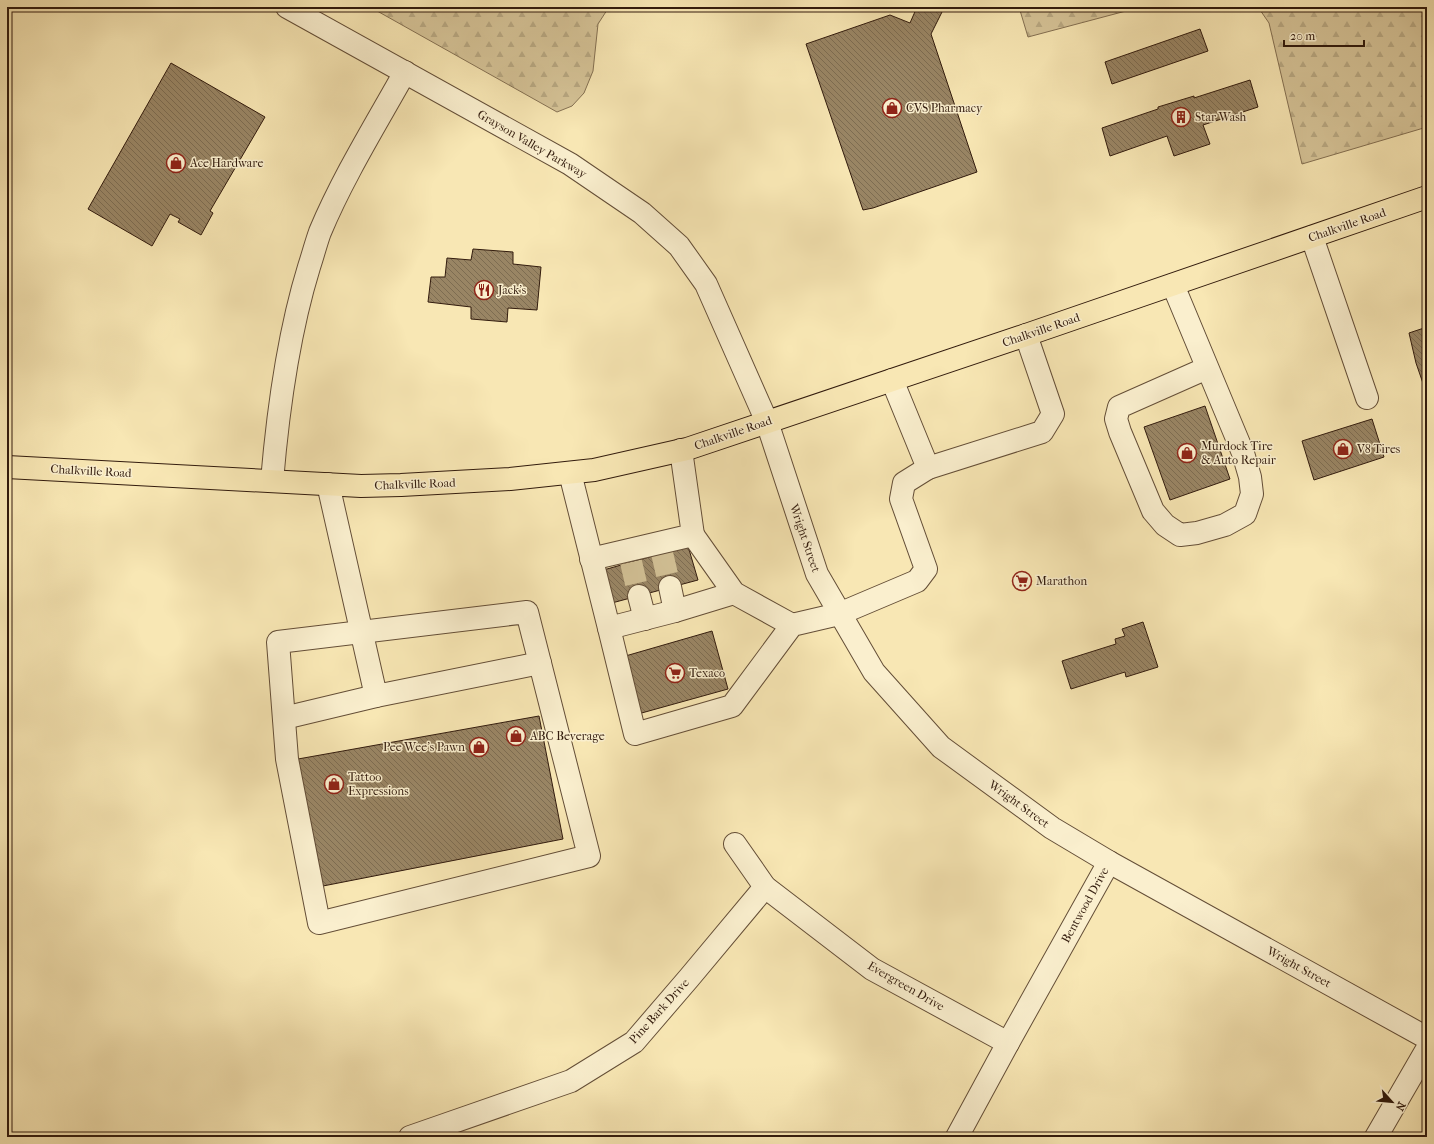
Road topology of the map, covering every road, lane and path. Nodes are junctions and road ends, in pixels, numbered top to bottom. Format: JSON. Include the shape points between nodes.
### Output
{"nodes":[{"id":1,"x":287,"y":7,"type":"edge"},
{"id":2,"x":405,"y":72,"type":"junction"},
{"id":3,"x":1427,"y":197,"type":"edge"},
{"id":4,"x":1312,"y":237,"type":"junction"},
{"id":5,"x":1173,"y":285,"type":"junction"},
{"id":6,"x":1026,"y":335,"type":"junction"},
{"id":7,"x":1207,"y":368,"type":"junction"},
{"id":8,"x":892,"y":380,"type":"junction"},
{"id":9,"x":1367,"y":398,"type":"dead end"},
{"id":10,"x":767,"y":422,"type":"junction"},
{"id":11,"x":681,"y":450,"type":"junction"},
{"id":12,"x":7,"y":467,"type":"edge"},
{"id":13,"x":928,"y":468,"type":"junction"},
{"id":14,"x":570,"y":473,"type":"junction"},
{"id":15,"x":272,"y":481,"type":"junction"},
{"id":16,"x":328,"y":484,"type":"junction"},
{"id":17,"x":693,"y":535,"type":"junction"},
{"id":18,"x":591,"y":559,"type":"junction"},
{"id":19,"x":670,"y":587,"type":"tunnel mouth"},
{"id":20,"x":734,"y":593,"type":"junction"},
{"id":21,"x":639,"y":596,"type":"tunnel mouth"},
{"id":22,"x":675,"y":611,"type":"junction"},
{"id":23,"x":840,"y":614,"type":"junction"},
{"id":24,"x":645,"y":619,"type":"junction"},
{"id":25,"x":792,"y":625,"type":"junction"},
{"id":26,"x":609,"y":628,"type":"junction"},
{"id":27,"x":361,"y":632,"type":"junction"},
{"id":28,"x":540,"y":662,"type":"junction"},
{"id":29,"x":376,"y":696,"type":"junction"},
{"id":30,"x":284,"y":718,"type":"junction"},
{"id":31,"x":735,"y":844,"type":"dead end"},
{"id":32,"x":1109,"y":862,"type":"junction"},
{"id":33,"x":765,"y":886,"type":"junction"},
{"id":34,"x":1427,"y":1038,"type":"edge"},
{"id":35,"x":1008,"y":1043,"type":"junction"},
{"id":36,"x":1427,"y":1050,"type":"edge"},
{"id":37,"x":410,"y":1137,"type":"edge"},
{"id":38,"x":957,"y":1137,"type":"edge"},
{"id":39,"x":1376,"y":1137,"type":"edge"}],
"edges":[{"from":1,"to":2,"type":"street","name":"Grayson Valley Parkway"},
{"from":2,"to":10,"type":"street","name":"Grayson Valley Parkway","via":[[570,164],[642,213],[679,246],[706,284]]},
{"from":2,"to":15,"type":"street","via":[[344,182],[320,233],[300,294],[281,404]]},
{"from":3,"to":4,"type":"main road","name":"Chalkville Road"},
{"from":4,"to":5,"type":"main road","name":"Chalkville Road"},
{"from":4,"to":9,"type":"street"},
{"from":5,"to":6,"type":"main road","name":"Chalkville Road"},
{"from":5,"to":7,"type":"street"},
{"from":6,"to":8,"type":"main road","name":"Chalkville Road"},
{"from":6,"to":13,"type":"street","via":[[1053,414],[1042,432]]},
{"from":7,"to":7,"type":"street","via":[[1243,453],[1252,494],[1245,514],[1225,525],[1197,534],[1180,534],[1165,525],[1153,511],[1116,419],[1119,407]]},
{"from":8,"to":10,"type":"main road","name":"Chalkville Road"},
{"from":8,"to":13,"type":"street"},
{"from":10,"to":11,"type":"main road","name":"Chalkville Road"},
{"from":10,"to":23,"type":"street","name":"Wright Street","via":[[816,574]]},
{"from":11,"to":14,"type":"main road","name":"Chalkville Road"},
{"from":11,"to":17,"type":"street"},
{"from":12,"to":15,"type":"main road","name":"Chalkville Road"},
{"from":13,"to":23,"type":"street","via":[[904,483],[900,499],[926,569],[917,581]]},
{"from":14,"to":16,"type":"main road","name":"Chalkville Road","via":[[401,486]]},
{"from":14,"to":18,"type":"street"},
{"from":15,"to":16,"type":"main road","name":"Chalkville Road"},
{"from":16,"to":27,"type":"street"},
{"from":17,"to":18,"type":"street","via":[[661,548],[629,556]]},
{"from":17,"to":20,"type":"street"},
{"from":18,"to":26,"type":"street"},
{"from":19,"to":22,"type":"street"},
{"from":20,"to":22,"type":"street"},
{"from":20,"to":25,"type":"street"},
{"from":21,"to":24,"type":"street"},
{"from":22,"to":24,"type":"street"},
{"from":23,"to":25,"type":"street"},
{"from":23,"to":32,"type":"street","name":"Wright Street","via":[[874,672],[941,747],[1052,828]]},
{"from":24,"to":26,"type":"street"},
{"from":25,"to":26,"type":"street","via":[[732,706],[634,734]]},
{"from":27,"to":28,"type":"street","via":[[527,612]]},
{"from":27,"to":29,"type":"street"},
{"from":27,"to":30,"type":"street","via":[[278,642]]},
{"from":28,"to":29,"type":"street"},
{"from":28,"to":30,"type":"street","via":[[589,856],[319,923],[287,759]]},
{"from":29,"to":30,"type":"street"},
{"from":31,"to":33,"type":"street","name":"Evergreen Drive"},
{"from":32,"to":34,"type":"street","name":"Wright Street"},
{"from":32,"to":35,"type":"street","name":"Bentwood Drive"},
{"from":33,"to":35,"type":"street","name":"Evergreen Drive","via":[[872,969]]},
{"from":33,"to":37,"type":"street","name":"Pine Bark Drive","via":[[634,1042],[572,1081]]},
{"from":35,"to":38,"type":"street"},
{"from":36,"to":39,"type":"street"}]}
